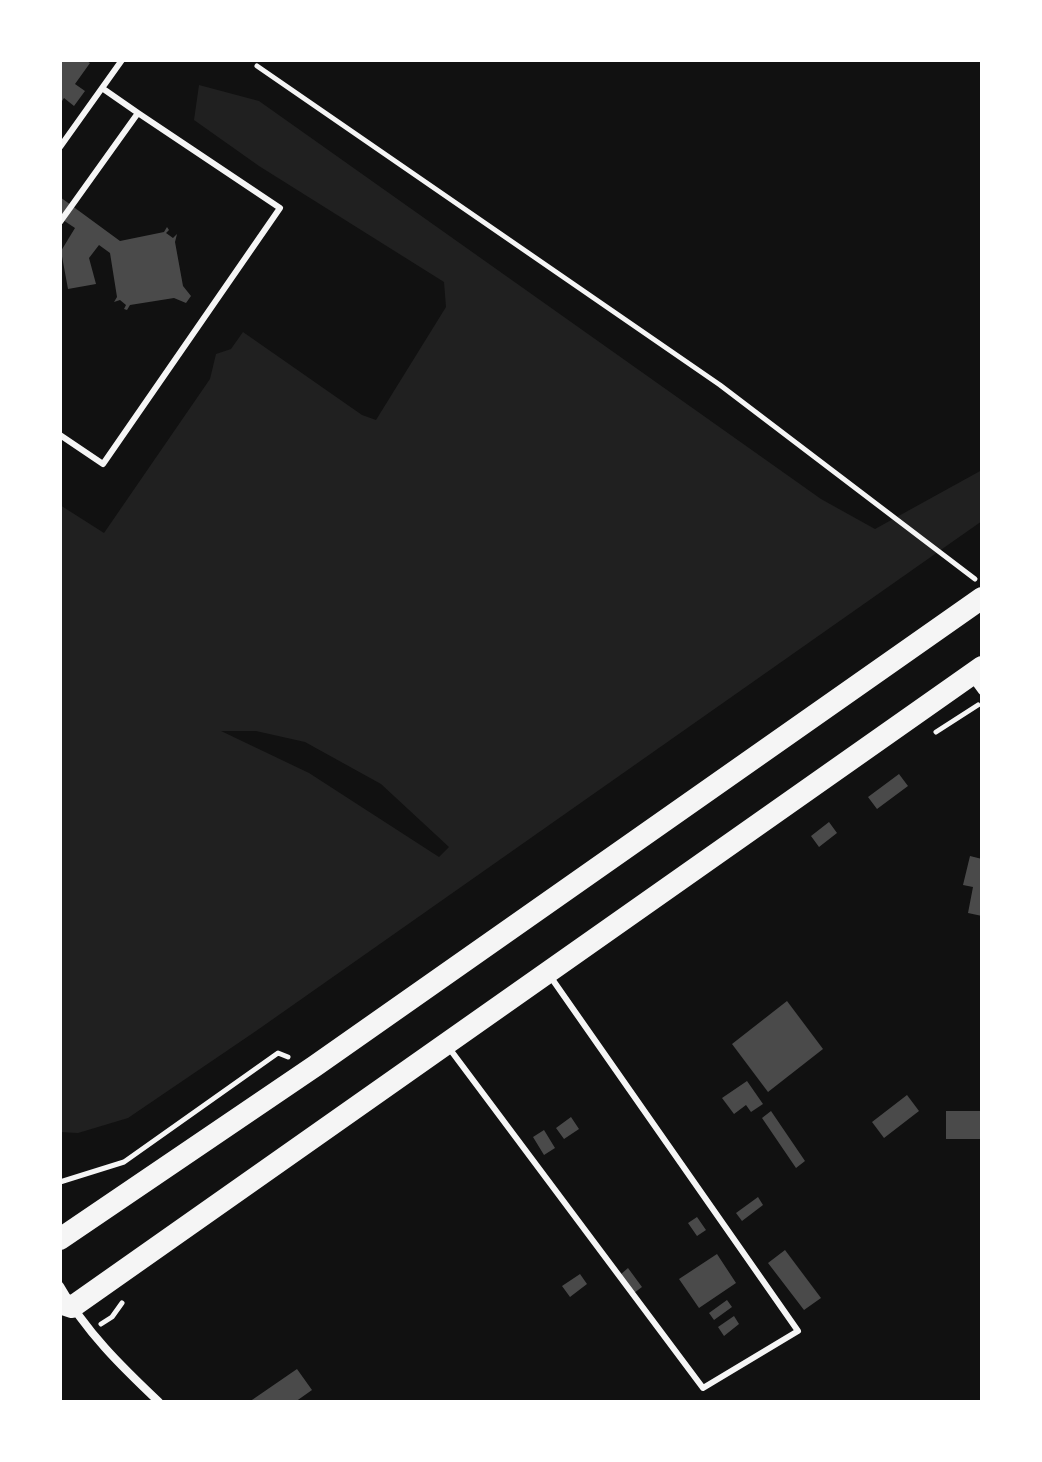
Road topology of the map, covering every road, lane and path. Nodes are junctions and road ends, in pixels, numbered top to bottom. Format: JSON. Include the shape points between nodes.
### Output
{"nodes":[{"id":1,"x":122,"y":60,"type":"edge"},
{"id":2,"x":257,"y":66,"type":"dead end"},
{"id":3,"x":102,"y":88,"type":"junction"},
{"id":4,"x":138,"y":113,"type":"junction"},
{"id":5,"x":60,"y":147,"type":"edge"},
{"id":6,"x":60,"y":222,"type":"edge"},
{"id":7,"x":60,"y":435,"type":"edge"},
{"id":8,"x":982,"y":584,"type":"edge"},
{"id":9,"x":982,"y":598,"type":"edge"},
{"id":10,"x":978,"y":678,"type":"edge"},
{"id":11,"x":548,"y":973,"type":"junction"},
{"id":12,"x":446,"y":1044,"type":"junction"},
{"id":13,"x":315,"y":1066,"type":"junction"},
{"id":14,"x":60,"y":1182,"type":"edge"},
{"id":15,"x":60,"y":1239,"type":"edge"},
{"id":16,"x":60,"y":1286,"type":"edge"},
{"id":17,"x":66,"y":1305,"type":"edge"},
{"id":18,"x":159,"y":1402,"type":"edge"}],
"edges":[{"from":1,"to":3,"type":"lane"},
{"from":2,"to":8,"type":"path","via":[[720,385]]},
{"from":3,"to":4,"type":"lane"},
{"from":3,"to":5,"type":"lane"},
{"from":4,"to":6,"type":"lane"},
{"from":4,"to":7,"type":"lane","via":[[280,208],[103,464]]},
{"from":9,"to":13,"type":"highway"},
{"from":10,"to":11,"type":"highway"},
{"from":11,"to":12,"type":"highway"},
{"from":11,"to":12,"type":"lane","via":[[798,1331],[703,1388]]},
{"from":12,"to":17,"type":"highway"},
{"from":13,"to":14,"type":"path","via":[[278,1053],[124,1162]]},
{"from":13,"to":15,"type":"highway"},
{"from":16,"to":17,"type":"street"},
{"from":17,"to":18,"type":"street"}]}
